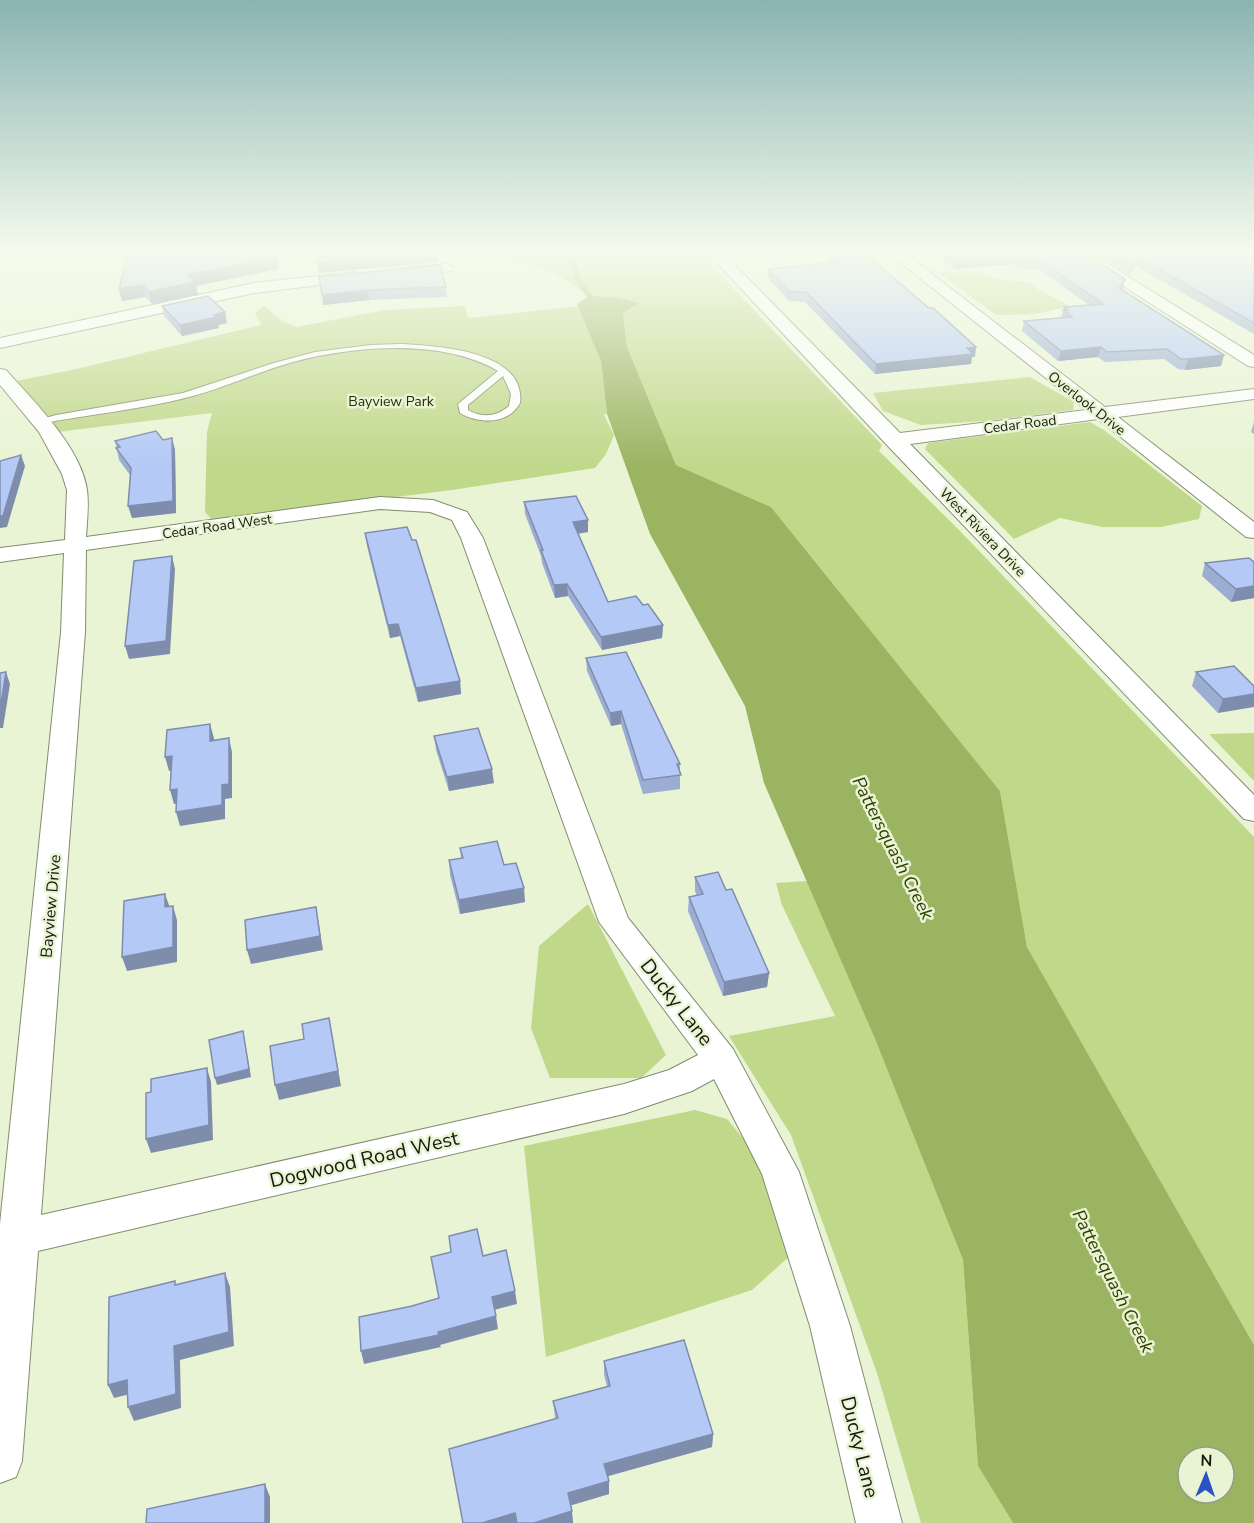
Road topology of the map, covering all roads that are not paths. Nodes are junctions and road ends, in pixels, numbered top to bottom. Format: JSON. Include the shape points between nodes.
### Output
{"nodes":[{"id":1,"x":97,"y":322,"type":"edge"},
{"id":2,"x":781,"y":322,"type":"edge"},
{"id":3,"x":984,"y":322,"type":"edge"},
{"id":4,"x":1190,"y":322,"type":"edge"},
{"id":5,"x":0,"y":343,"type":"edge"},
{"id":6,"x":1254,"y":362,"type":"edge"},
{"id":7,"x":504,"y":371,"type":"junction"},
{"id":8,"x":0,"y":374,"type":"edge"},
{"id":9,"x":1254,"y":394,"type":"edge"},
{"id":10,"x":1101,"y":413,"type":"junction"},
{"id":11,"x":40,"y":421,"type":"junction"},
{"id":12,"x":893,"y":440,"type":"junction"},
{"id":13,"x":434,"y":506,"type":"joint"},
{"id":14,"x":1254,"y":532,"type":"edge"},
{"id":15,"x":75,"y":545,"type":"junction"},
{"id":16,"x":0,"y":555,"type":"edge"},
{"id":17,"x":1254,"y":812,"type":"edge"},
{"id":18,"x":721,"y":1059,"type":"junction"},
{"id":19,"x":11,"y":1239,"type":"edge"},
{"id":20,"x":0,"y":1461,"type":"edge"},
{"id":21,"x":879,"y":1523,"type":"edge"}],
"edges":[{"from":1,"to":5,"type":"street"},
{"from":2,"to":12,"type":"street","name":"West Riviera Drive"},
{"from":3,"to":10,"type":"street","name":"Overlook Drive"},
{"from":4,"to":6,"type":"street"},
{"from":7,"to":7,"type":"lane","via":[[463,404],[463,411],[482,419],[506,414],[516,397]]},
{"from":7,"to":11,"type":"lane","via":[[472,354],[445,349],[360,350],[293,360],[170,399]]},
{"from":8,"to":11,"type":"street","name":"Bayview Drive"},
{"from":9,"to":10,"type":"street","name":"Cedar Road"},
{"from":10,"to":12,"type":"street","name":"Cedar Road"},
{"from":10,"to":14,"type":"street","name":"Overlook Drive"},
{"from":11,"to":15,"type":"street","name":"Bayview Drive","via":[[74,472]]},
{"from":12,"to":17,"type":"street","name":"West Riviera Drive"},
{"from":13,"to":15,"type":"street","name":"Cedar Road West","via":[[380,503]]},
{"from":13,"to":18,"type":"street","name":"Ducky Lane","via":[[459,516],[472,538],[614,922]]},
{"from":15,"to":16,"type":"street","name":"Cedar Road West"},
{"from":15,"to":19,"type":"street","name":"Bayview Drive","via":[[73,632]]},
{"from":18,"to":19,"type":"street","name":"Dogwood Road West","via":[[680,1081],[624,1099]]},
{"from":18,"to":21,"type":"street","name":"Ducky Lane","via":[[780,1172],[830,1326]]},
{"from":19,"to":20,"type":"street","name":"Bayview Drive"}]}
